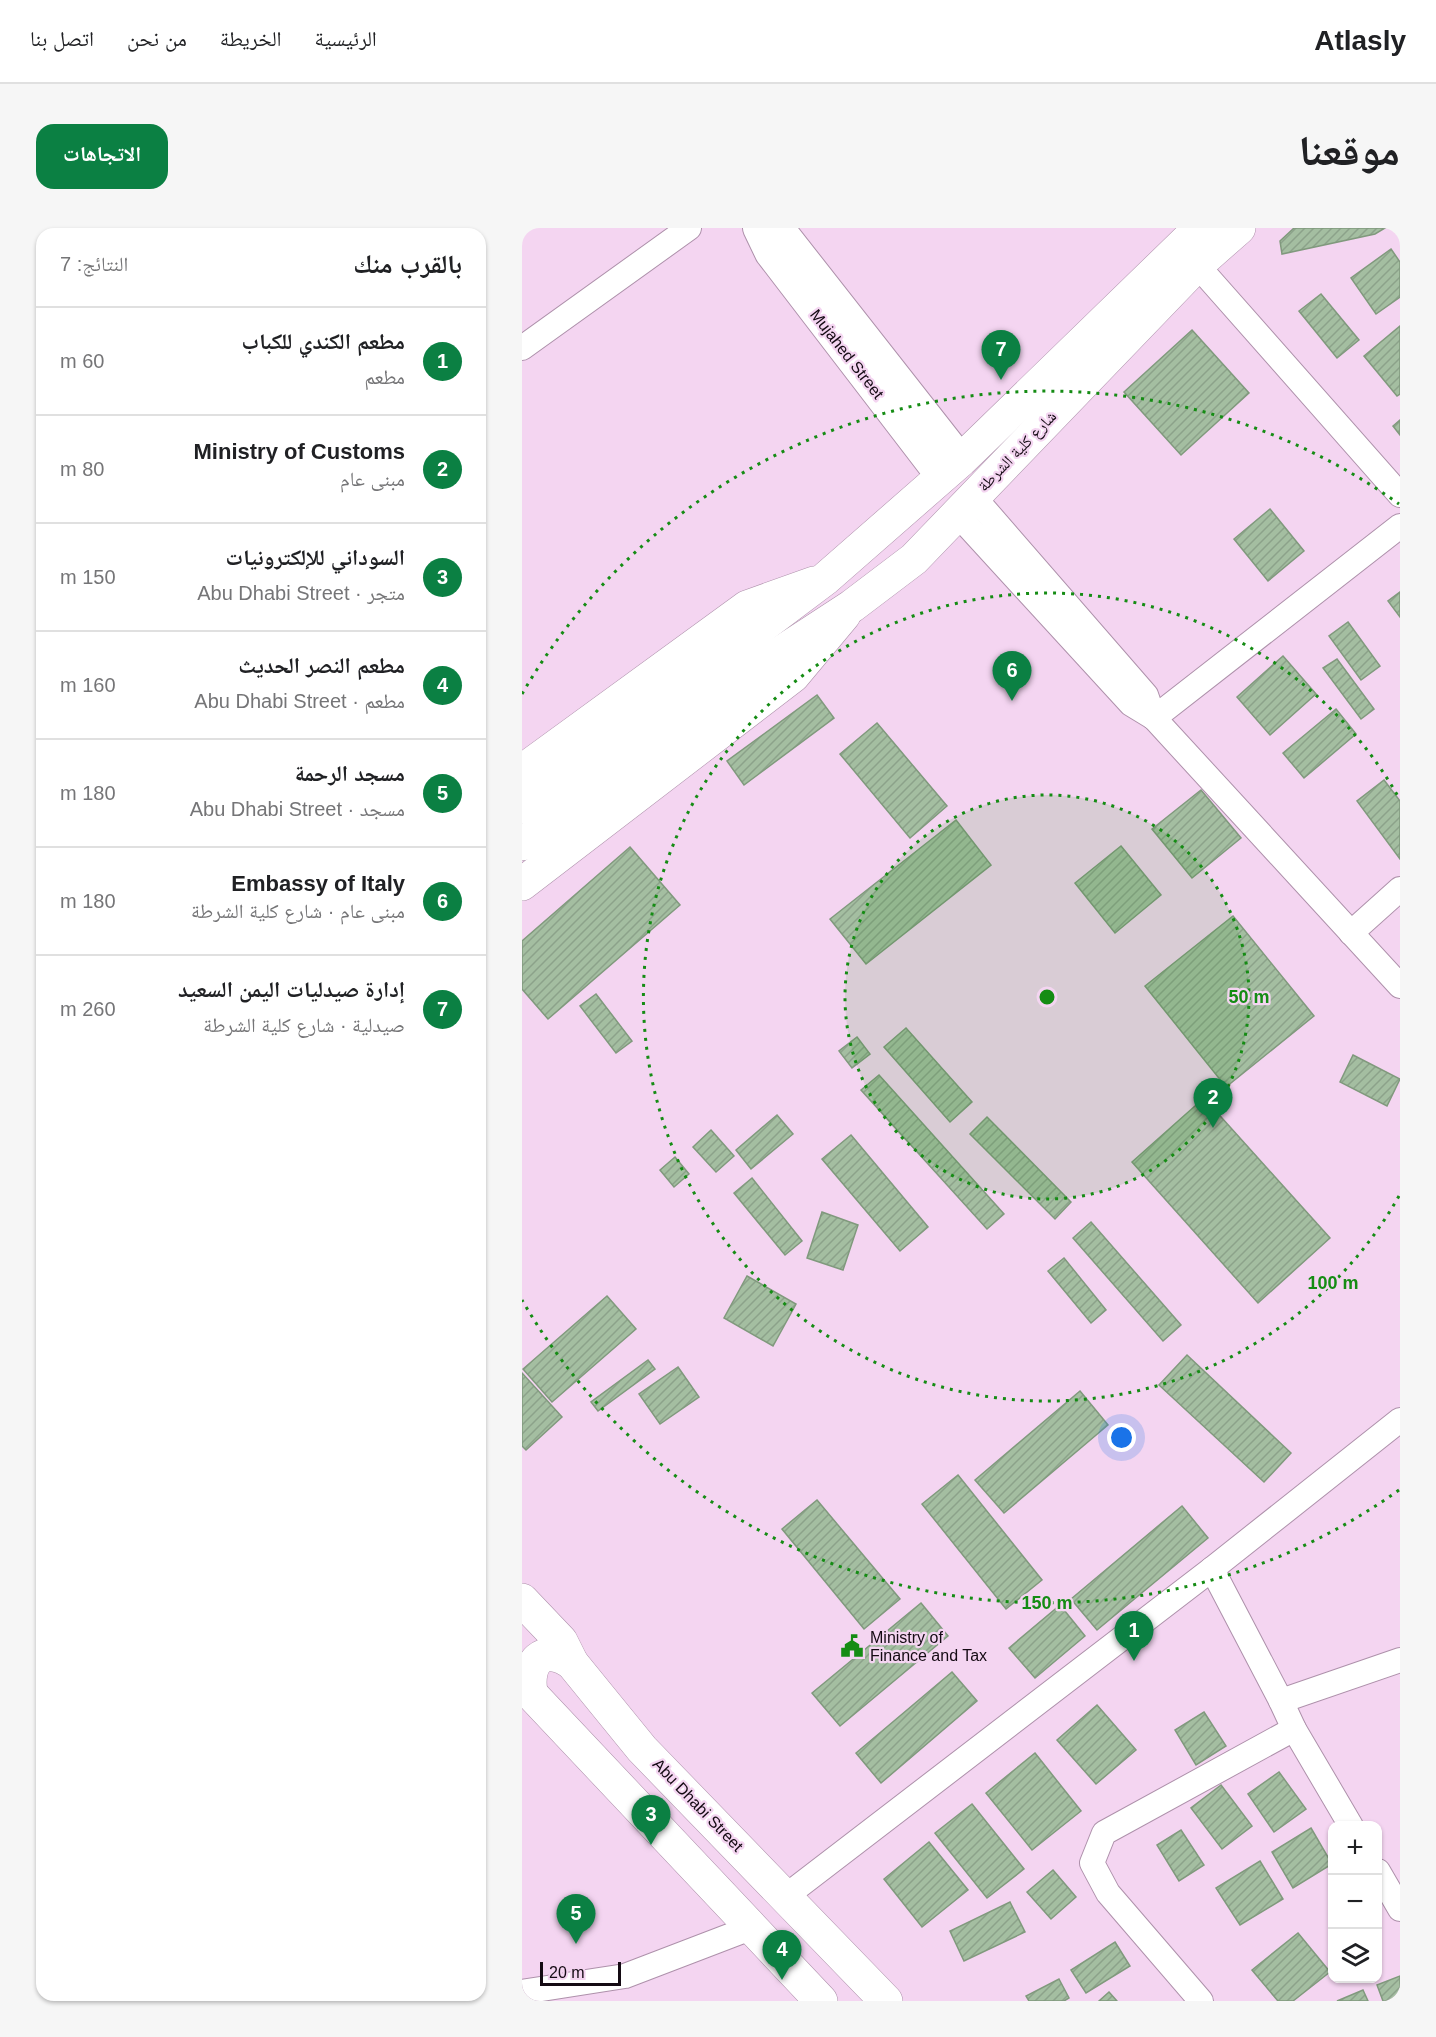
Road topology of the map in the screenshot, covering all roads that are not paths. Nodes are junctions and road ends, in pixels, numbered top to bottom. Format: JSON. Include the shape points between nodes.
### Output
{"nodes":[{"id":1,"x":689,"y":228,"type":"edge"},
{"id":2,"x":758,"y":228,"type":"edge"},
{"id":3,"x":779,"y":228,"type":"edge"},
{"id":4,"x":1200,"y":228,"type":"edge"},
{"id":5,"x":1239,"y":228,"type":"edge"},
{"id":6,"x":1197,"y":265,"type":"junction"},
{"id":7,"x":522,"y":348,"type":"edge"},
{"id":8,"x":951,"y":468,"type":"junction"},
{"id":9,"x":1400,"y":495,"type":"edge"},
{"id":10,"x":965,"y":505,"type":"junction"},
{"id":11,"x":1400,"y":526,"type":"edge"},
{"id":12,"x":825,"y":579,"type":"junction"},
{"id":13,"x":852,"y":606,"type":"junction"},
{"id":14,"x":1154,"y":718,"type":"junction"},
{"id":15,"x":522,"y":771,"type":"edge"},
{"id":16,"x":522,"y":807,"type":"edge"},
{"id":17,"x":522,"y":844,"type":"edge"},
{"id":18,"x":522,"y":884,"type":"edge"},
{"id":19,"x":1400,"y":889,"type":"edge"},
{"id":20,"x":1351,"y":933,"type":"junction"},
{"id":21,"x":1400,"y":986,"type":"edge"},
{"id":22,"x":1400,"y":1420,"type":"edge"},
{"id":23,"x":1212,"y":1569,"type":"junction"},
{"id":24,"x":522,"y":1600,"type":"edge"},
{"id":25,"x":1400,"y":1660,"type":"edge"},
{"id":26,"x":572,"y":1663,"type":"junction"},
{"id":27,"x":526,"y":1689,"type":"edge"},
{"id":28,"x":1281,"y":1701,"type":"junction"},
{"id":29,"x":1294,"y":1729,"type":"junction"},
{"id":30,"x":1348,"y":1821,"type":"edge"},
{"id":31,"x":1379,"y":1875,"type":"edge"},
{"id":32,"x":786,"y":1896,"type":"junction"},
{"id":33,"x":1400,"y":1909,"type":"edge"},
{"id":34,"x":753,"y":1927,"type":"junction"},
{"id":35,"x":522,"y":1994,"type":"edge"},
{"id":36,"x":525,"y":2001,"type":"edge"},
{"id":37,"x":821,"y":2001,"type":"edge"},
{"id":38,"x":886,"y":2001,"type":"edge"},
{"id":39,"x":1201,"y":2001,"type":"edge"}],
"edges":[{"from":1,"to":7,"type":"street"},
{"from":2,"to":8,"type":"street","name":"Mujahed Street","via":[[770,253]]},
{"from":3,"to":8,"type":"street","name":"Mujahed Street"},
{"from":4,"to":8,"type":"main road","name":"شارع كلية الشرطة"},
{"from":5,"to":6,"type":"main road","name":"شارع كلية الشرطة"},
{"from":6,"to":9,"type":"street"},
{"from":6,"to":10,"type":"main road","name":"شارع كلية الشرطة"},
{"from":8,"to":12,"type":"main road","name":"شارع كلية الشرطة"},
{"from":10,"to":13,"type":"main road","name":"شارع كلية الشرطة","via":[[914,559]]},
{"from":10,"to":14,"type":"street","via":[[1131,704]]},
{"from":11,"to":14,"type":"street"},
{"from":12,"to":15,"type":"main road","via":[[747,607]]},
{"from":12,"to":16,"type":"main road","name":"شارع كلية الشرطة"},
{"from":13,"to":17,"type":"main road","name":"شارع كلية الشرطة","via":[[780,653]]},
{"from":13,"to":18,"type":"main road","via":[[793,676]]},
{"from":14,"to":20,"type":"street"},
{"from":19,"to":20,"type":"street"},
{"from":20,"to":21,"type":"street"},
{"from":22,"to":23,"type":"street"},
{"from":23,"to":28,"type":"street"},
{"from":23,"to":32,"type":"street"},
{"from":24,"to":26,"type":"main road","name":"Abu Dhabi Street","via":[[561,1641]]},
{"from":25,"to":28,"type":"street"},
{"from":26,"to":27,"type":"main road","via":[[550,1653],[541,1658],[532,1667]]},
{"from":26,"to":32,"type":"main road","name":"Abu Dhabi Street","via":[[642,1749]]},
{"from":27,"to":34,"type":"main road"},
{"from":28,"to":29,"type":"street"},
{"from":29,"to":30,"type":"street"},
{"from":29,"to":39,"type":"street","via":[[1104,1833],[1092,1863],[1108,1893]]},
{"from":31,"to":33,"type":"street"},
{"from":32,"to":38,"type":"main road","name":"Abu Dhabi Street"},
{"from":34,"to":35,"type":"street","via":[[626,1976]]},
{"from":34,"to":37,"type":"main road"},
{"from":35,"to":36,"type":"street"}]}
